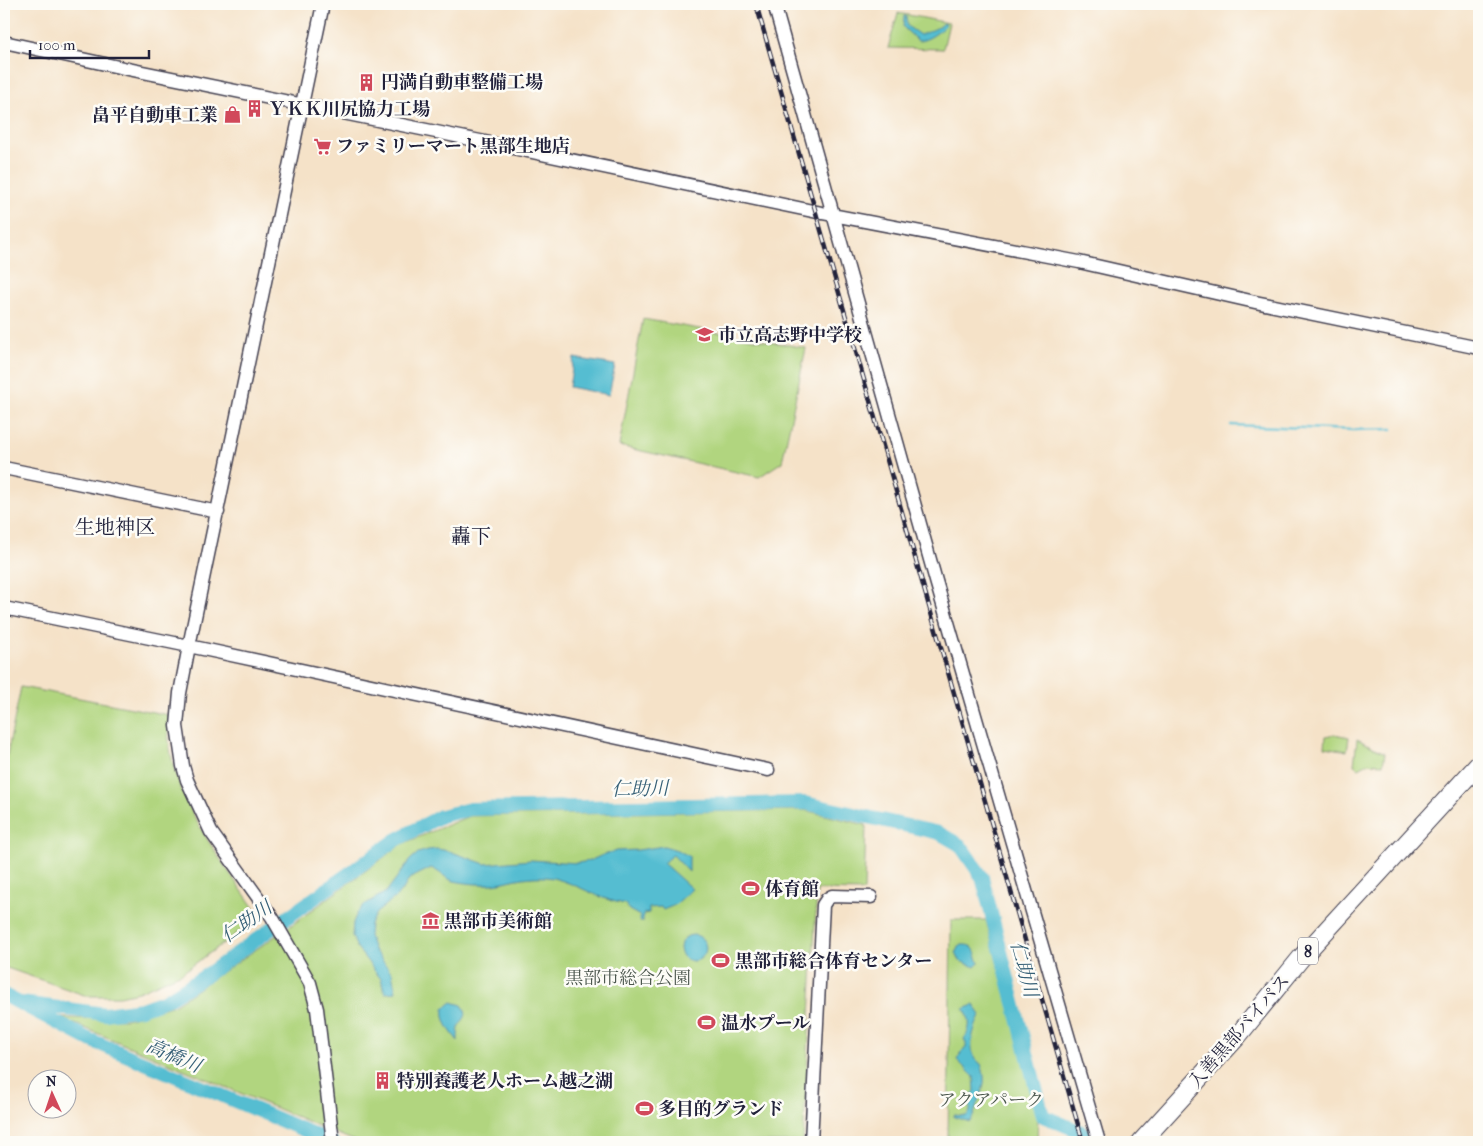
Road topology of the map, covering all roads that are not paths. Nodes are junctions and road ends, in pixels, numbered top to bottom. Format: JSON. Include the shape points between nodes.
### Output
{"nodes":[{"id":1,"x":323,"y":4,"type":"edge"},
{"id":2,"x":774,"y":4,"type":"edge"},
{"id":3,"x":4,"y":42,"type":"edge"},
{"id":4,"x":302,"y":104,"type":"junction"},
{"id":5,"x":834,"y":214,"type":"junction"},
{"id":6,"x":1479,"y":348,"type":"edge"},
{"id":7,"x":4,"y":468,"type":"edge"},
{"id":8,"x":218,"y":512,"type":"junction"},
{"id":9,"x":4,"y":608,"type":"edge"},
{"id":10,"x":189,"y":646,"type":"junction"},
{"id":11,"x":1479,"y":764,"type":"edge"},
{"id":12,"x":768,"y":770,"type":"dead end"},
{"id":13,"x":871,"y":897,"type":"dead end"},
{"id":14,"x":333,"y":1138,"type":"edge"},
{"id":15,"x":811,"y":1142,"type":"edge"},
{"id":16,"x":1099,"y":1142,"type":"edge"},
{"id":17,"x":1141,"y":1142,"type":"edge"}],
"edges":[{"from":1,"to":4,"type":"street"},
{"from":2,"to":5,"type":"street"},
{"from":3,"to":4,"type":"street"},
{"from":4,"to":5,"type":"street"},
{"from":4,"to":8,"type":"street"},
{"from":5,"to":6,"type":"street","via":[[1069,260]]},
{"from":5,"to":16,"type":"street","via":[[936,581]]},
{"from":7,"to":8,"type":"street"},
{"from":8,"to":10,"type":"street"},
{"from":9,"to":10,"type":"street"},
{"from":10,"to":12,"type":"street"},
{"from":10,"to":14,"type":"street","via":[[177,726],[187,780],[211,832],[272,917],[310,983],[317,1009]]},
{"from":11,"to":17,"type":"highway","name":"入善黒部バイパス","number":"8","via":[[1301,958],[1236,1038]]},
{"from":13,"to":15,"type":"street","via":[[832,896],[823,905]]}]}
